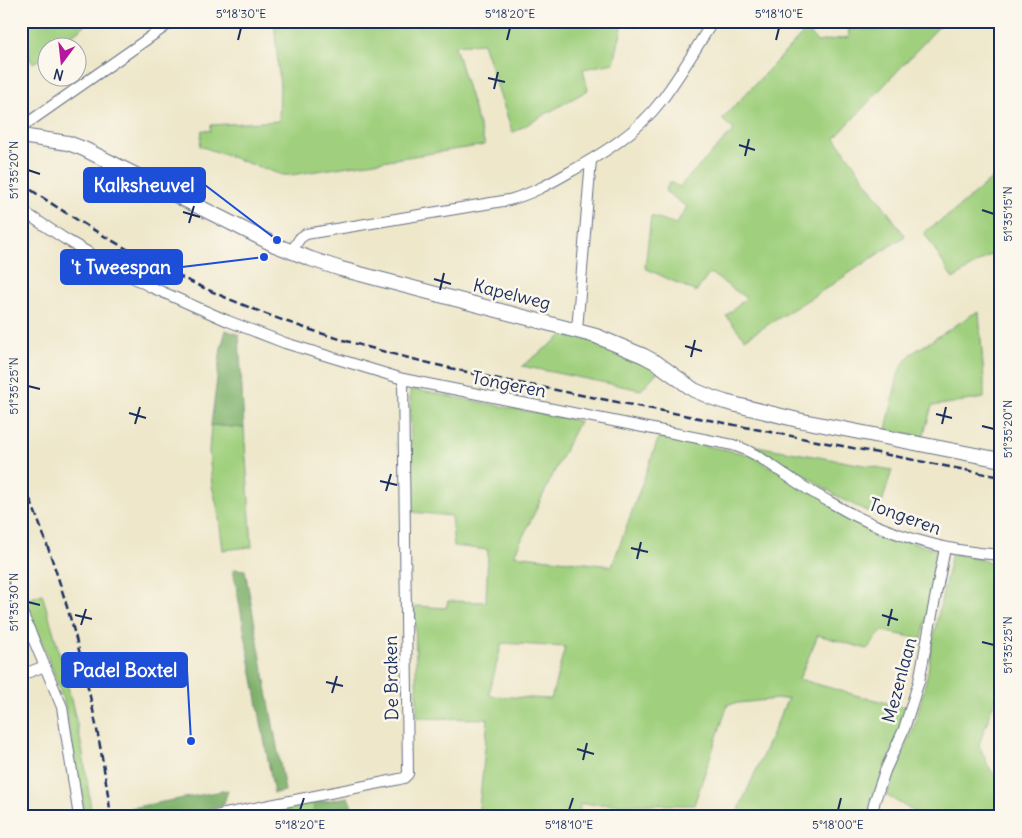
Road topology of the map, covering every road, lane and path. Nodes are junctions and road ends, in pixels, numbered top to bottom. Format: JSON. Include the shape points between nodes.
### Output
{"nodes":[{"id":1,"x":173,"y":21,"type":"edge"},
{"id":2,"x":713,"y":21,"type":"edge"},
{"id":3,"x":21,"y":134,"type":"edge"},
{"id":4,"x":591,"y":160,"type":"junction"},
{"id":5,"x":21,"y":210,"type":"edge"},
{"id":6,"x":291,"y":252,"type":"junction"},
{"id":7,"x":577,"y":330,"type":"junction"},
{"id":8,"x":403,"y":379,"type":"junction"},
{"id":9,"x":1001,"y":460,"type":"edge"},
{"id":10,"x":945,"y":548,"type":"junction"},
{"id":11,"x":1001,"y":555,"type":"edge"},
{"id":12,"x":21,"y":610,"type":"edge"},
{"id":13,"x":45,"y":666,"type":"junction"},
{"id":14,"x":21,"y":675,"type":"edge"},
{"id":15,"x":79,"y":817,"type":"edge"},
{"id":16,"x":210,"y":817,"type":"edge"},
{"id":17,"x":871,"y":817,"type":"edge"}],
"edges":[{"from":1,"to":3,"type":"street","via":[[26,124]]},
{"from":2,"to":4,"type":"street","via":[[655,108],[631,133]]},
{"from":3,"to":6,"type":"main road","name":"Kapelweg","via":[[84,149]]},
{"from":4,"to":6,"type":"street","via":[[522,196],[306,234]]},
{"from":4,"to":7,"type":"street"},
{"from":5,"to":8,"type":"street","name":"Tongeren","via":[[115,268],[168,294],[285,343]]},
{"from":6,"to":7,"type":"main road","name":"Kapelweg","via":[[341,269]]},
{"from":7,"to":9,"type":"main road","name":"Kapelweg","via":[[644,356],[694,390],[725,402],[798,420]]},
{"from":8,"to":10,"type":"street","name":"Tongeren","via":[[742,448],[866,521]]},
{"from":8,"to":16,"type":"street","name":"De Braken","via":[[408,774],[395,780]]},
{"from":10,"to":11,"type":"street","name":"Tongeren"},
{"from":10,"to":17,"type":"street","name":"Mezenlaan","via":[[919,681]]},
{"from":12,"to":13,"type":"street"},
{"from":13,"to":14,"type":"street"},
{"from":13,"to":15,"type":"street","via":[[62,707]]}]}
